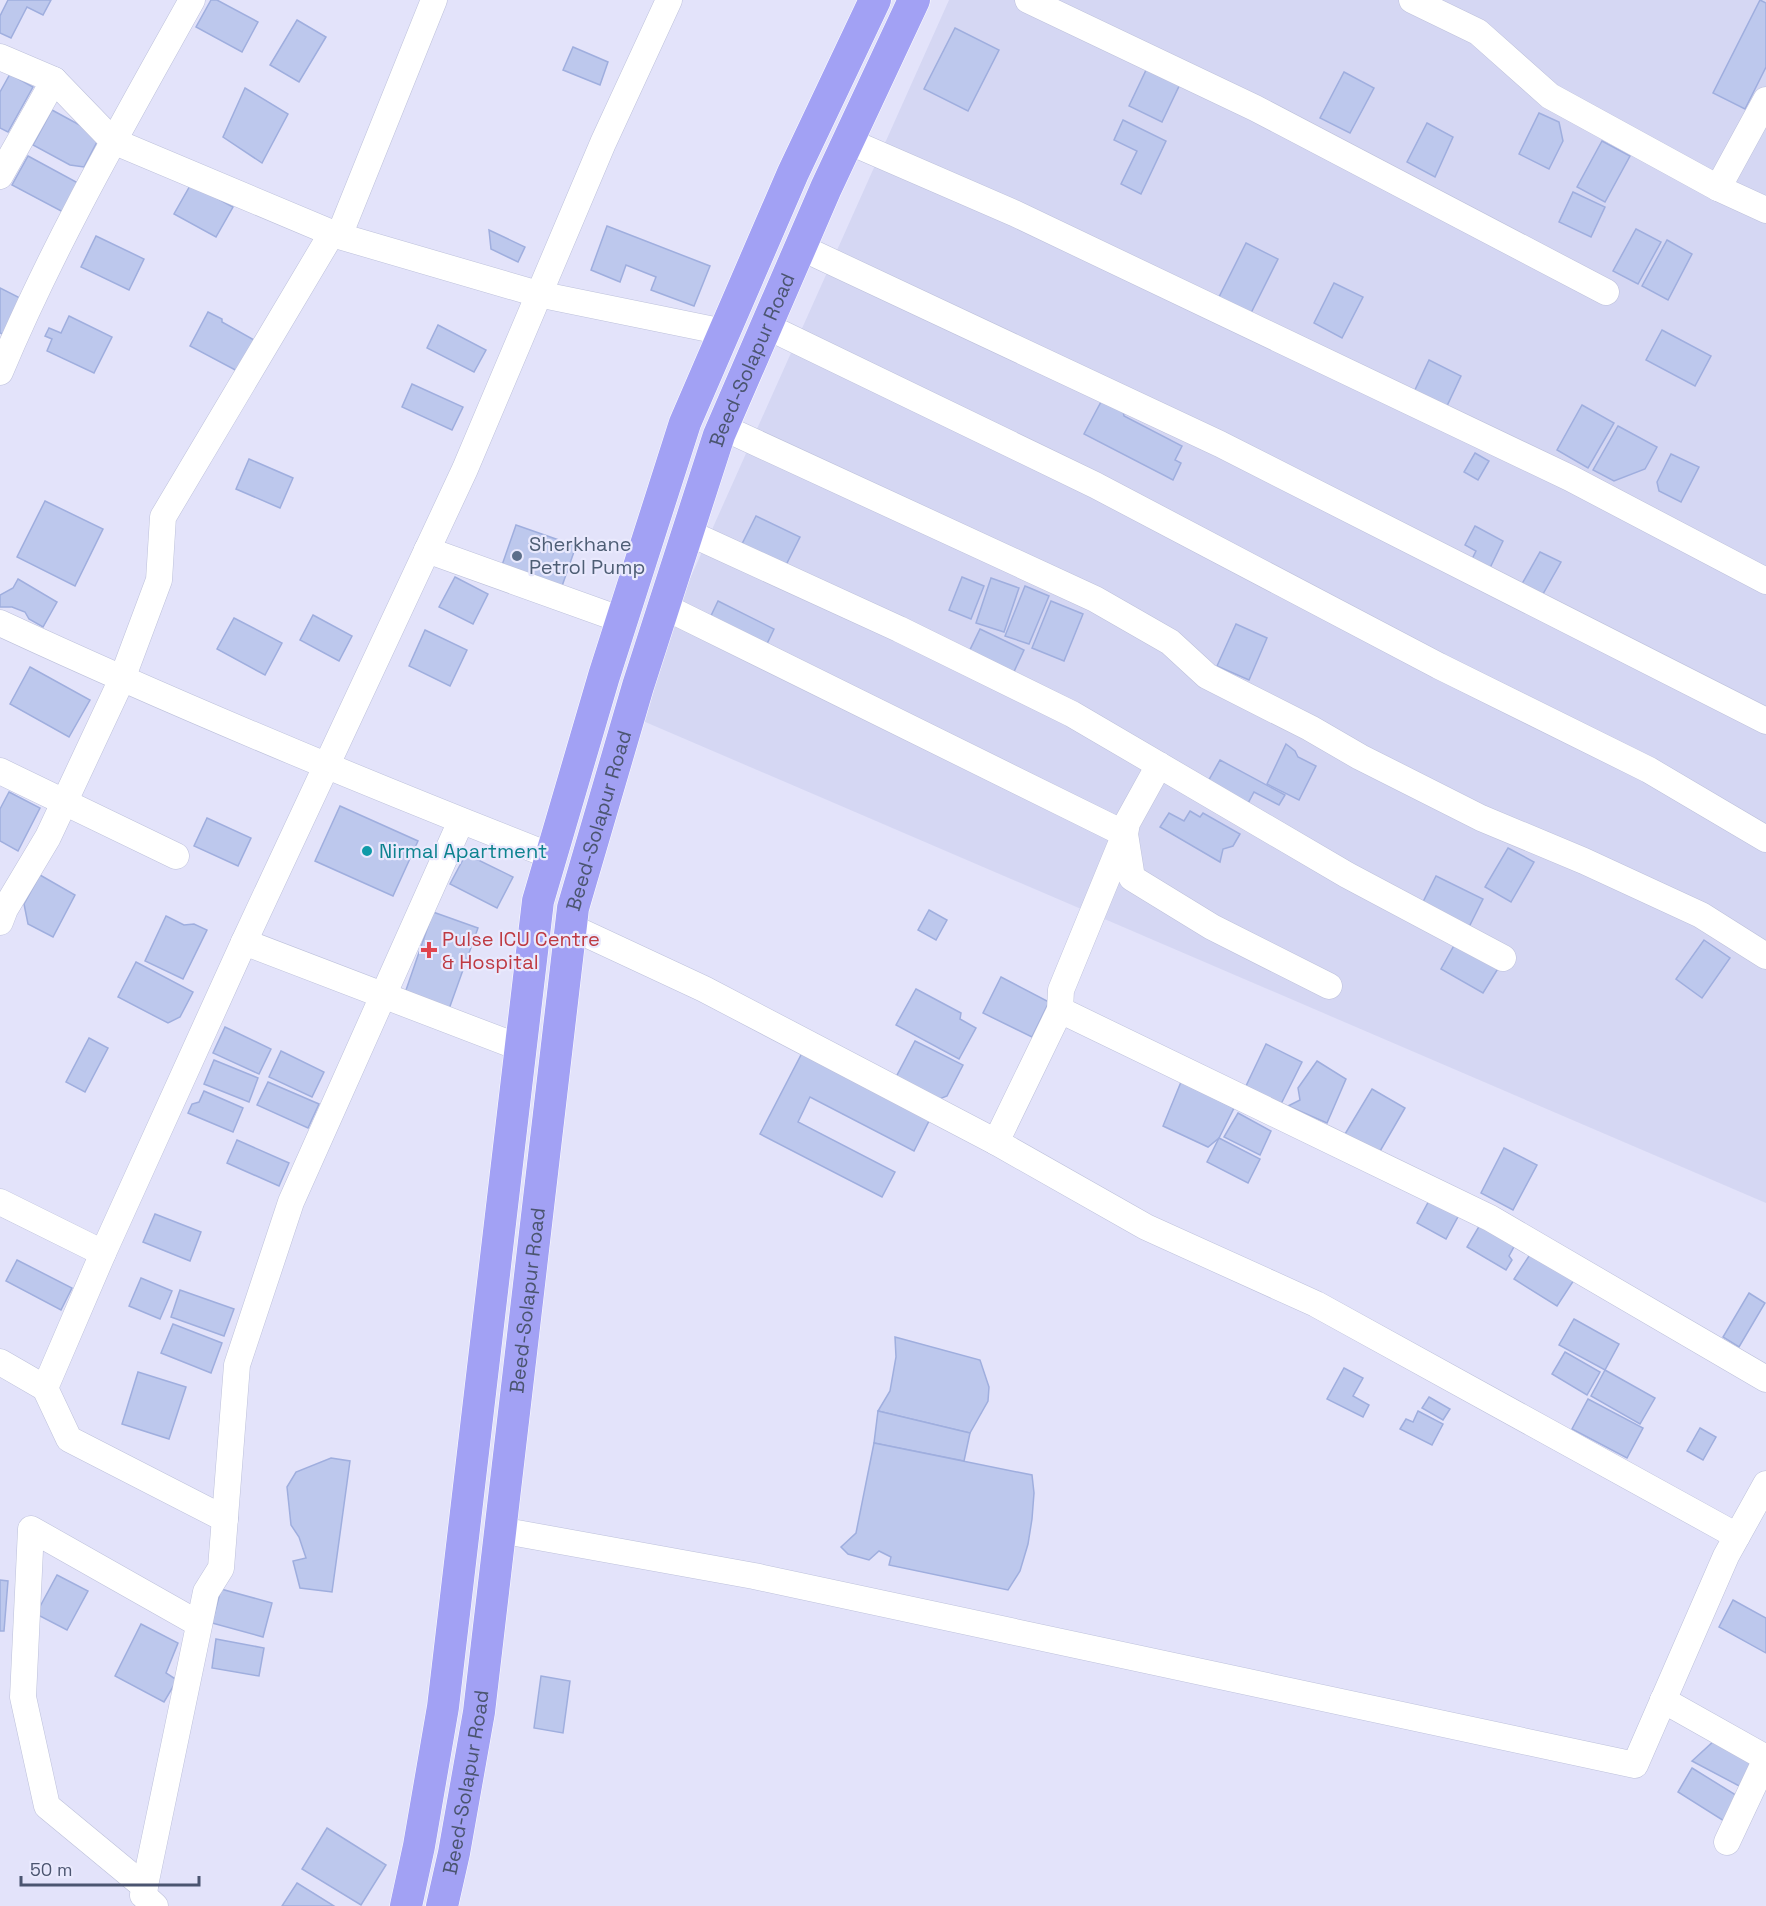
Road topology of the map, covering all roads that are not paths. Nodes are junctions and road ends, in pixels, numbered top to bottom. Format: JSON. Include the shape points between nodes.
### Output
{"nodes":[{"id":1,"x":192,"y":0,"type":"edge"},
{"id":2,"x":434,"y":0,"type":"edge"},
{"id":3,"x":669,"y":0,"type":"edge"},
{"id":4,"x":875,"y":0,"type":"edge"},
{"id":5,"x":914,"y":0,"type":"edge"},
{"id":6,"x":1028,"y":0,"type":"edge"},
{"id":7,"x":1412,"y":0,"type":"edge"},
{"id":8,"x":0,"y":57,"type":"edge"},
{"id":9,"x":54,"y":80,"type":"junction"},
{"id":10,"x":1766,"y":100,"type":"edge"},
{"id":11,"x":113,"y":141,"type":"junction"},
{"id":12,"x":848,"y":141,"type":"junction"},
{"id":13,"x":0,"y":176,"type":"edge"},
{"id":14,"x":1719,"y":188,"type":"junction"},
{"id":15,"x":1766,"y":210,"type":"edge"},
{"id":16,"x":335,"y":235,"type":"junction"},
{"id":17,"x":800,"y":247,"type":"junction"},
{"id":18,"x":1606,"y":292,"type":"dead end"},
{"id":19,"x":538,"y":294,"type":"junction"},
{"id":20,"x":766,"y":326,"type":"junction"},
{"id":21,"x":724,"y":332,"type":"junction"},
{"id":22,"x":0,"y":372,"type":"edge"},
{"id":23,"x":722,"y":427,"type":"junction"},
{"id":24,"x":687,"y":532,"type":"junction"},
{"id":25,"x":427,"y":550,"type":"junction"},
{"id":26,"x":1766,"y":580,"type":"edge"},
{"id":27,"x":663,"y":606,"type":"junction"},
{"id":28,"x":622,"y":620,"type":"junction"},
{"id":29,"x":0,"y":623,"type":"edge"},
{"id":30,"x":122,"y":680,"type":"junction"},
{"id":31,"x":1766,"y":720,"type":"edge"},
{"id":32,"x":326,"y":765,"type":"junction"},
{"id":33,"x":1159,"y":765,"type":"junction"},
{"id":34,"x":0,"y":771,"type":"edge"},
{"id":35,"x":64,"y":803,"type":"junction"},
{"id":36,"x":461,"y":821,"type":"junction"},
{"id":37,"x":1125,"y":834,"type":"junction"},
{"id":38,"x":1766,"y":839,"type":"edge"},
{"id":39,"x":176,"y":856,"type":"dead end"},
{"id":40,"x":551,"y":856,"type":"junction"},
{"id":41,"x":2,"y":913,"type":"edge"},
{"id":42,"x":571,"y":927,"type":"junction"},
{"id":43,"x":244,"y":942,"type":"junction"},
{"id":44,"x":1766,"y":956,"type":"edge"},
{"id":45,"x":1503,"y":958,"type":"dead end"},
{"id":46,"x":1329,"y":986,"type":"dead end"},
{"id":47,"x":384,"y":995,"type":"junction"},
{"id":48,"x":1060,"y":1010,"type":"junction"},
{"id":49,"x":521,"y":1048,"type":"junction"},
{"id":50,"x":996,"y":1142,"type":"junction"},
{"id":51,"x":0,"y":1202,"type":"edge"},
{"id":52,"x":103,"y":1253,"type":"junction"},
{"id":53,"x":0,"y":1362,"type":"edge"},
{"id":54,"x":1766,"y":1379,"type":"edge"},
{"id":55,"x":45,"y":1388,"type":"junction"},
{"id":56,"x":1766,"y":1484,"type":"edge"},
{"id":57,"x":225,"y":1519,"type":"junction"},
{"id":58,"x":500,"y":1530,"type":"junction"},
{"id":59,"x":1737,"y":1536,"type":"junction"},
{"id":60,"x":199,"y":1624,"type":"junction"},
{"id":61,"x":1663,"y":1700,"type":"junction"},
{"id":62,"x":1766,"y":1759,"type":"edge"},
{"id":63,"x":1727,"y":1842,"type":"dead end"},
{"id":64,"x":150,"y":1896,"type":"edge"},
{"id":65,"x":406,"y":1906,"type":"edge"},
{"id":66,"x":442,"y":1906,"type":"edge"}],
"edges":[{"from":1,"to":11,"type":"street"},
{"from":2,"to":16,"type":"street"},
{"from":3,"to":19,"type":"street"},
{"from":4,"to":21,"type":"main road","name":"Beed-Solapur Road","via":[[793,173]]},
{"from":5,"to":12,"type":"main road","name":"Beed-Solapur Road"},
{"from":6,"to":18,"type":"street","via":[[1255,108]]},
{"from":7,"to":14,"type":"street","via":[[1478,32],[1550,96]]},
{"from":8,"to":9,"type":"street"},
{"from":9,"to":11,"type":"street"},
{"from":9,"to":13,"type":"street"},
{"from":10,"to":14,"type":"street"},
{"from":11,"to":16,"type":"street"},
{"from":11,"to":22,"type":"street","via":[[27,307]]},
{"from":12,"to":17,"type":"main road","name":"Beed-Solapur Road"},
{"from":12,"to":26,"type":"street","via":[[1014,213],[1570,478]]},
{"from":14,"to":15,"type":"street"},
{"from":16,"to":19,"type":"street"},
{"from":16,"to":30,"type":"street","via":[[163,517],[159,580]]},
{"from":17,"to":20,"type":"main road","name":"Beed-Solapur Road"},
{"from":17,"to":31,"type":"street","via":[[1220,444]]},
{"from":19,"to":21,"type":"street"},
{"from":19,"to":25,"type":"street"},
{"from":20,"to":23,"type":"main road","name":"Beed-Solapur Road"},
{"from":20,"to":38,"type":"street","via":[[1095,485],[1439,666],[1649,770]]},
{"from":21,"to":28,"type":"main road","name":"Beed-Solapur Road","via":[[685,423]]},
{"from":23,"to":24,"type":"main road","name":"Beed-Solapur Road"},
{"from":23,"to":44,"type":"street","via":[[1095,600],[1170,642],[1207,675],[1360,757],[1481,818],[1701,915]]},
{"from":24,"to":27,"type":"main road","name":"Beed-Solapur Road"},
{"from":24,"to":33,"type":"street","via":[[1072,714]]},
{"from":25,"to":28,"type":"street"},
{"from":25,"to":32,"type":"street"},
{"from":27,"to":37,"type":"street"},
{"from":27,"to":42,"type":"main road","name":"Beed-Solapur Road","via":[[576,897]]},
{"from":28,"to":40,"type":"main road","name":"Beed-Solapur Road"},
{"from":29,"to":30,"type":"street"},
{"from":30,"to":32,"type":"street"},
{"from":30,"to":35,"type":"street"},
{"from":32,"to":36,"type":"street"},
{"from":32,"to":43,"type":"street"},
{"from":33,"to":37,"type":"street","via":[[1127,822]]},
{"from":33,"to":45,"type":"street","via":[[1347,875]]},
{"from":34,"to":35,"type":"street"},
{"from":35,"to":39,"type":"street"},
{"from":35,"to":41,"type":"street"},
{"from":36,"to":40,"type":"street"},
{"from":36,"to":47,"type":"street"},
{"from":37,"to":46,"type":"street","via":[[1132,878],[1212,927]]},
{"from":37,"to":48,"type":"street","via":[[1061,990]]},
{"from":40,"to":49,"type":"main road","name":"Beed-Solapur Road","via":[[538,901]]},
{"from":42,"to":50,"type":"street","via":[[704,989]]},
{"from":42,"to":58,"type":"main road","name":"Beed-Solapur Road"},
{"from":43,"to":47,"type":"street"},
{"from":43,"to":52,"type":"street"},
{"from":47,"to":49,"type":"street"},
{"from":47,"to":57,"type":"street","via":[[291,1202],[237,1365]]},
{"from":48,"to":50,"type":"street"},
{"from":48,"to":54,"type":"street","via":[[1490,1218]]},
{"from":49,"to":65,"type":"main road","name":"Beed-Solapur Road","via":[[443,1707]]},
{"from":50,"to":59,"type":"street","via":[[1146,1227],[1316,1304]]},
{"from":51,"to":52,"type":"street"},
{"from":52,"to":55,"type":"street"},
{"from":53,"to":55,"type":"street"},
{"from":55,"to":57,"type":"street","via":[[69,1439]]},
{"from":56,"to":59,"type":"street"},
{"from":57,"to":60,"type":"street","via":[[221,1568],[206,1592]]},
{"from":58,"to":61,"type":"street","via":[[754,1576],[1635,1765]]},
{"from":58,"to":66,"type":"main road","name":"Beed-Solapur Road","via":[[478,1712]]},
{"from":59,"to":61,"type":"street"},
{"from":60,"to":64,"type":"street"},
{"from":60,"to":64,"type":"street","via":[[31,1529],[22,1697],[47,1806]]},
{"from":61,"to":62,"type":"street"},
{"from":62,"to":63,"type":"street"}]}
